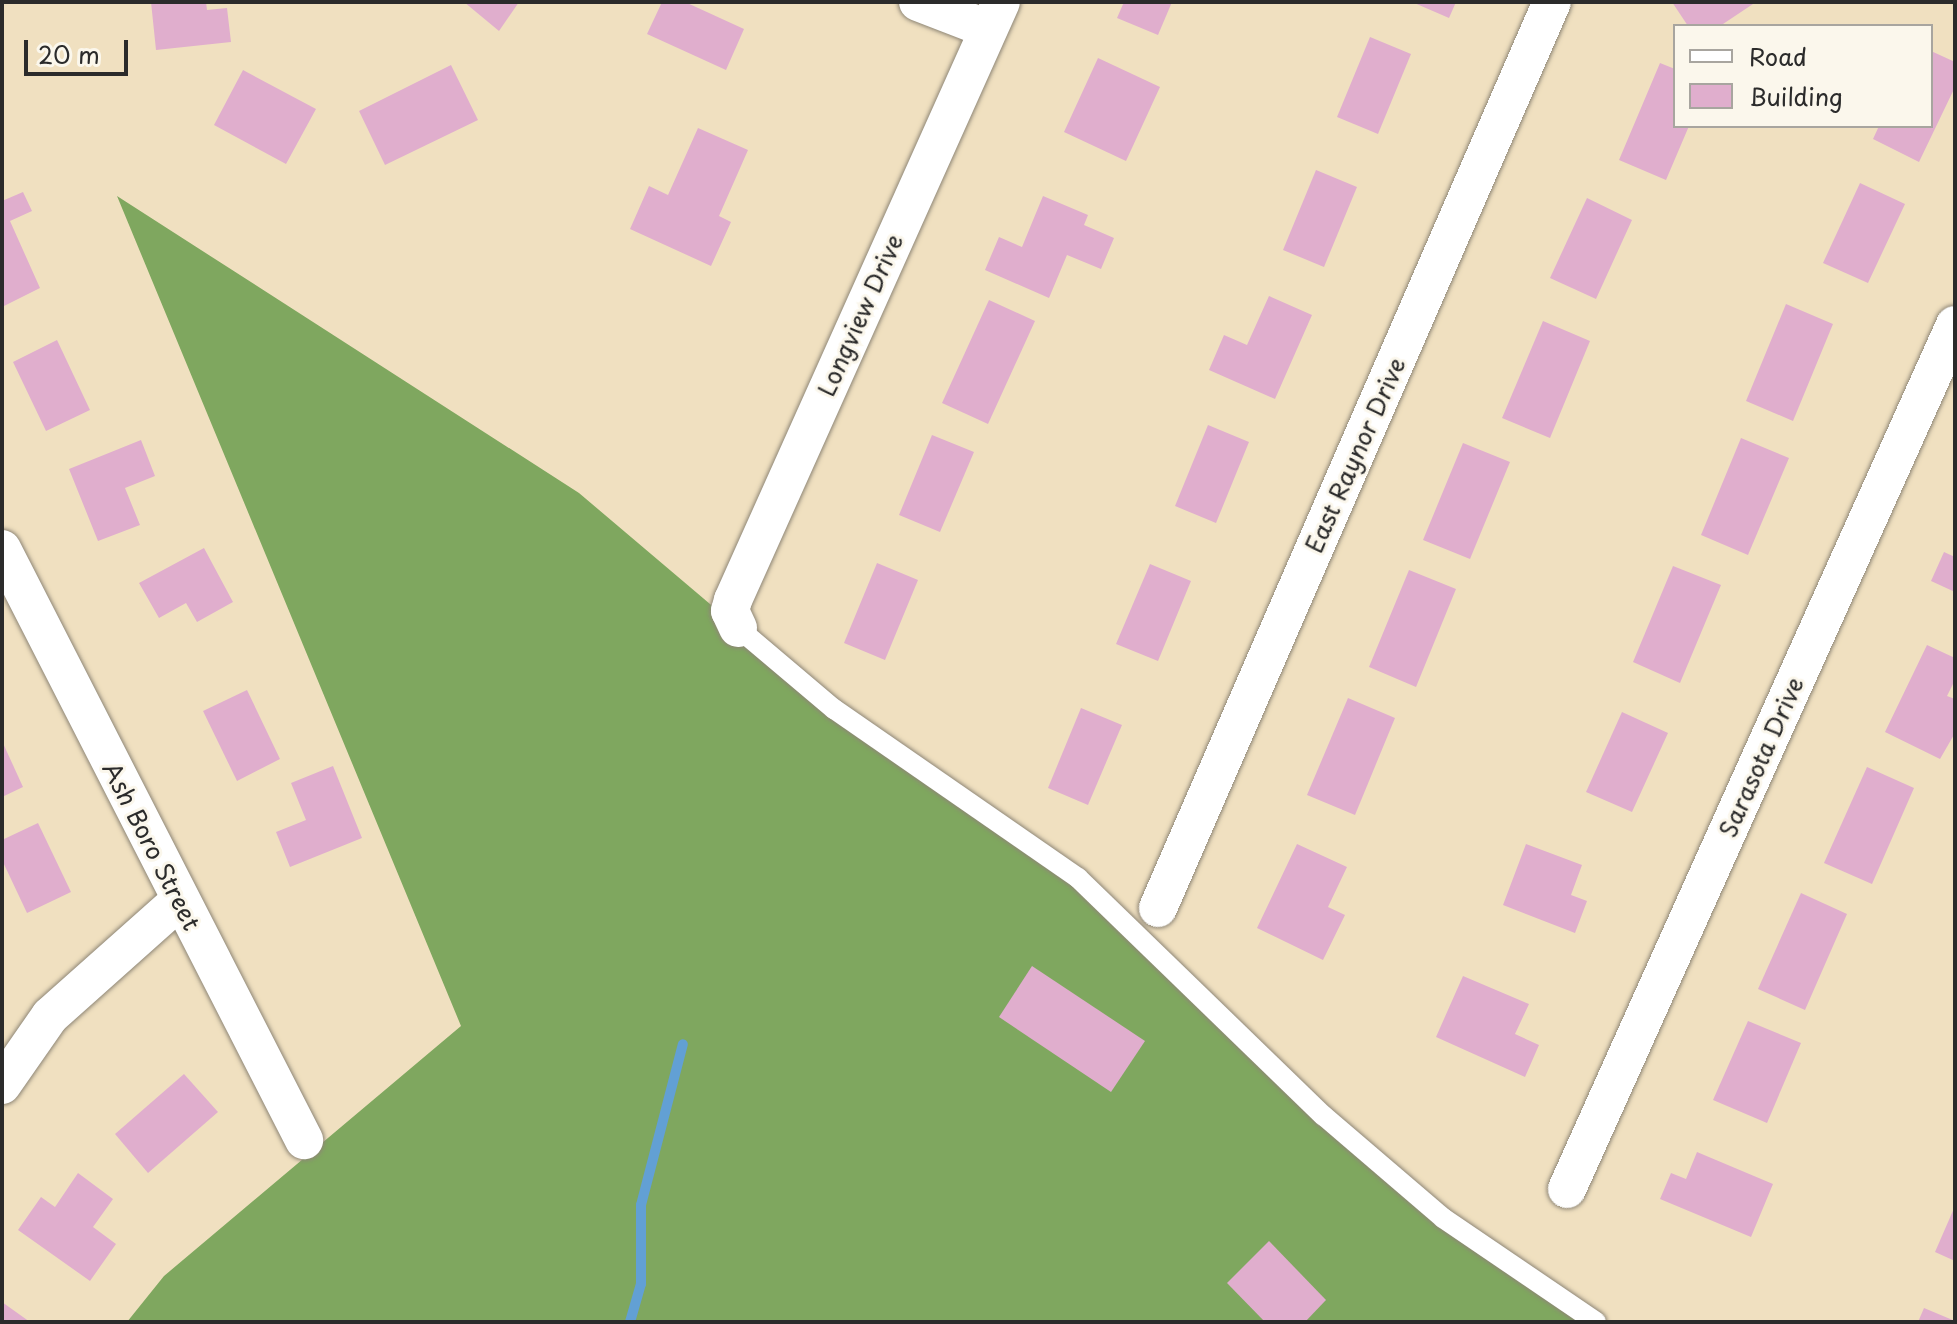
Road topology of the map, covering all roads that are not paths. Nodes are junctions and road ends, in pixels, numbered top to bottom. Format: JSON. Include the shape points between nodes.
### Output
{"nodes":[{"id":1,"x":918,"y":2,"type":"edge"},
{"id":2,"x":1552,"y":2,"type":"edge"},
{"id":3,"x":994,"y":15,"type":"edge"},
{"id":4,"x":1955,"y":325,"type":"edge"},
{"id":5,"x":2,"y":549,"type":"edge"},
{"id":6,"x":738,"y":628,"type":"joint"},
{"id":7,"x":179,"y":901,"type":"junction"},
{"id":8,"x":1158,"y":908,"type":"dead end"},
{"id":9,"x":2,"y":1085,"type":"edge"},
{"id":10,"x":304,"y":1140,"type":"dead end"},
{"id":11,"x":1567,"y":1189,"type":"dead end"},
{"id":12,"x":1596,"y":1322,"type":"edge"}],
"edges":[{"from":1,"to":3,"type":"street"},
{"from":2,"to":8,"type":"street","name":"East Raynor Drive"},
{"from":3,"to":6,"type":"street","name":"Longview Drive","via":[[733,600],[730,611]]},
{"from":4,"to":11,"type":"street","name":"Sarasota Drive"},
{"from":5,"to":7,"type":"street","name":"Ash Boro Street"},
{"from":6,"to":12,"type":"lane","via":[[834,709],[1078,878],[1324,1116],[1443,1218]]},
{"from":7,"to":9,"type":"street","via":[[50,1016]]},
{"from":7,"to":10,"type":"street","name":"Ash Boro Street"}]}
